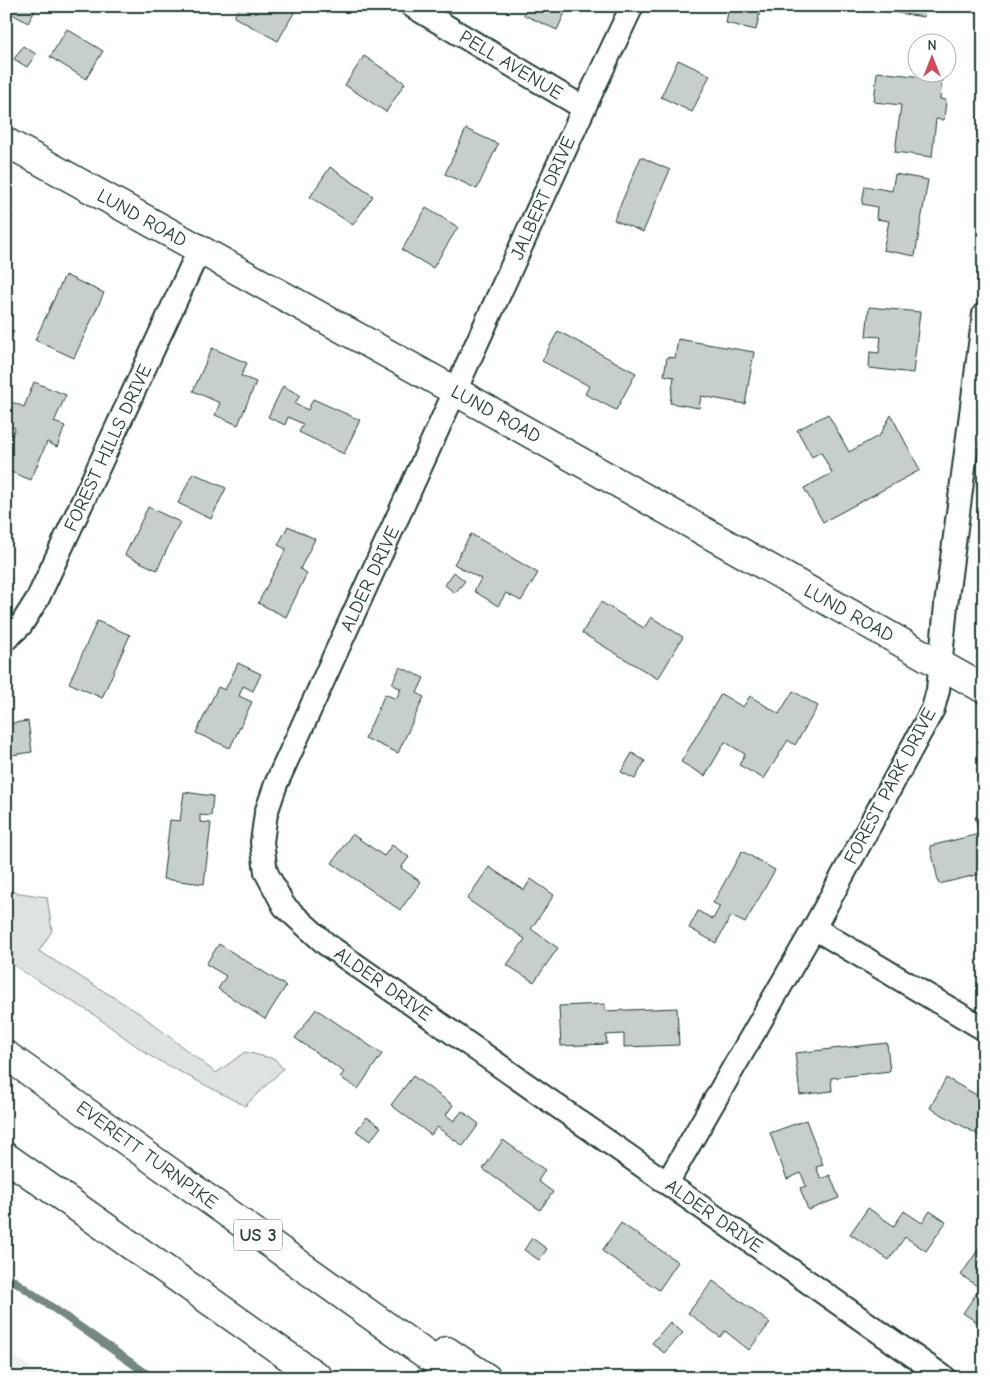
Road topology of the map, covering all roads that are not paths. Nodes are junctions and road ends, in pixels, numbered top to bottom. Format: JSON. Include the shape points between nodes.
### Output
{"nodes":[{"id":1,"x":412,"y":6,"type":"edge"},
{"id":2,"x":632,"y":6,"type":"edge"},
{"id":3,"x":584,"y":108,"type":"junction"},
{"id":4,"x":6,"y":142,"type":"edge"},
{"id":5,"x":199,"y":250,"type":"junction"},
{"id":6,"x":984,"y":314,"type":"edge"},
{"id":7,"x":455,"y":391,"type":"junction"},
{"id":8,"x":6,"y":639,"type":"edge"},
{"id":9,"x":941,"y":665,"type":"junction"},
{"id":10,"x":984,"y":689,"type":"edge"},
{"id":11,"x":814,"y":928,"type":"junction"},
{"id":12,"x":984,"y":1029,"type":"edge"},
{"id":13,"x":6,"y":1055,"type":"edge"},
{"id":14,"x":58,"y":1092,"type":"junction"},
{"id":15,"x":6,"y":1157,"type":"edge"},
{"id":16,"x":667,"y":1183,"type":"junction"},
{"id":17,"x":318,"y":1378,"type":"edge"},
{"id":18,"x":459,"y":1378,"type":"edge"},
{"id":19,"x":487,"y":1378,"type":"edge"},
{"id":20,"x":945,"y":1378,"type":"edge"}],
"edges":[{"from":1,"to":3,"type":"street","name":"PELL AVENUE"},
{"from":2,"to":3,"type":"street","name":"JALBERT DRIVE"},
{"from":3,"to":7,"type":"street","name":"JALBERT DRIVE"},
{"from":4,"to":5,"type":"main road","name":"LUND ROAD"},
{"from":5,"to":7,"type":"main road","name":"LUND ROAD"},
{"from":5,"to":8,"type":"street","name":"FOREST HILLS DRIVE","via":[[38,598],[21,625]]},
{"from":6,"to":9,"type":"street","name":"FOREST PARK DRIVE"},
{"from":7,"to":9,"type":"main road","name":"LUND ROAD"},
{"from":7,"to":16,"type":"street","name":"ALDER DRIVE","via":[[276,784],[266,813],[262,842],[266,872],[284,906],[326,944]]},
{"from":9,"to":10,"type":"main road","name":"LUND ROAD"},
{"from":9,"to":11,"type":"street","name":"FOREST PARK DRIVE","via":[[933,709]]},
{"from":11,"to":12,"type":"street"},
{"from":11,"to":16,"type":"street","name":"FOREST PARK DRIVE"},
{"from":13,"to":14,"type":"main road","name":"EVERETT TURNPIKE","number":"US 3"},
{"from":14,"to":18,"type":"main road","name":"EVERETT TURNPIKE","number":"US 3"},
{"from":14,"to":19,"type":"main road"},
{"from":15,"to":17,"type":"main road"},
{"from":16,"to":20,"type":"street","name":"ALDER DRIVE"}]}
